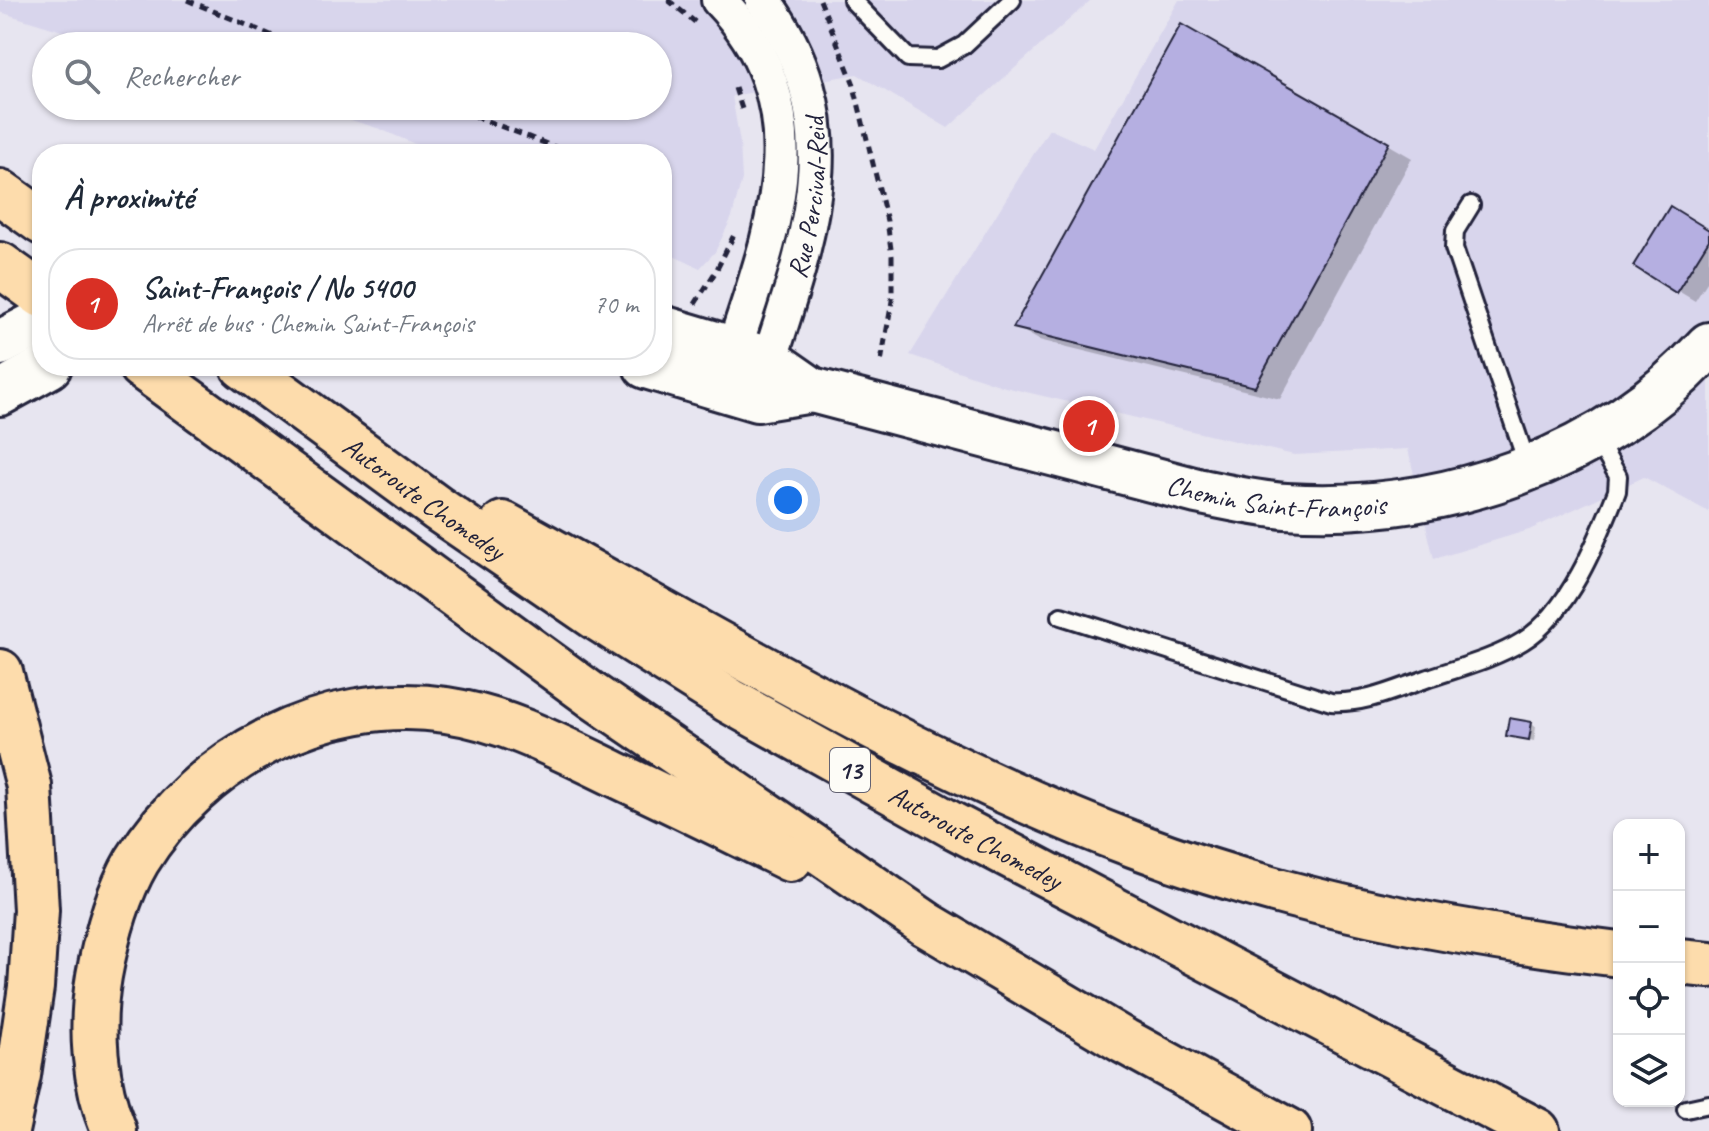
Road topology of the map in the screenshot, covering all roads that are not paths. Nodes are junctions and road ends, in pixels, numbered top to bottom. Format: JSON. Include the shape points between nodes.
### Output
{"nodes":[{"id":1,"x":719,"y":0,"type":"edge"},
{"id":2,"x":763,"y":0,"type":"edge"},
{"id":3,"x":852,"y":0,"type":"edge"},
{"id":4,"x":1012,"y":0,"type":"edge"},
{"id":5,"x":1471,"y":205,"type":"dead end"},
{"id":6,"x":0,"y":265,"type":"edge"},
{"id":7,"x":32,"y":288,"type":"edge"},
{"id":8,"x":679,"y":316,"type":"edge"},
{"id":9,"x":32,"y":326,"type":"edge"},
{"id":10,"x":0,"y":343,"type":"edge"},
{"id":11,"x":1709,"y":345,"type":"edge"},
{"id":12,"x":672,"y":368,"type":"edge"},
{"id":13,"x":745,"y":374,"type":"junction"},
{"id":14,"x":32,"y":375,"type":"edge"},
{"id":15,"x":155,"y":376,"type":"edge"},
{"id":16,"x":257,"y":376,"type":"edge"},
{"id":17,"x":0,"y":393,"type":"edge"},
{"id":18,"x":329,"y":428,"type":"junction"},
{"id":19,"x":1595,"y":436,"type":"junction"},
{"id":20,"x":1528,"y":467,"type":"junction"},
{"id":21,"x":1061,"y":616,"type":"dead end"},
{"id":22,"x":0,"y":672,"type":"edge"},
{"id":23,"x":926,"y":924,"type":"junction"},
{"id":24,"x":1613,"y":953,"type":"edge"},
{"id":25,"x":1685,"y":963,"type":"edge"},
{"id":26,"x":1709,"y":965,"type":"edge"},
{"id":27,"x":1709,"y":1104,"type":"edge"},
{"id":28,"x":1686,"y":1109,"type":"dead end"},
{"id":29,"x":6,"y":1131,"type":"edge"},
{"id":30,"x":114,"y":1131,"type":"edge"},
{"id":31,"x":1289,"y":1131,"type":"edge"},
{"id":32,"x":1537,"y":1131,"type":"edge"}],
"edges":[{"from":1,"to":13,"type":"street","name":"Rue Percival-Reid","via":[[742,28],[765,71],[782,141],[776,211]]},
{"from":2,"to":13,"type":"street","name":"Rue Percival-Reid","via":[[800,65],[813,116],[817,163],[802,253]]},
{"from":3,"to":4,"type":"lane","via":[[908,58],[938,59],[964,45]]},
{"from":5,"to":20,"type":"lane","via":[[1455,231],[1454,248]]},
{"from":6,"to":7,"type":"highway"},
{"from":8,"to":13,"type":"street","name":"Chemin Saint-François"},
{"from":9,"to":10,"type":"street"},
{"from":11,"to":19,"type":"street","name":"Chemin Saint-François","via":[[1652,399]]},
{"from":12,"to":13,"type":"street","name":"Chemin Saint-François"},
{"from":13,"to":20,"type":"street","name":"Chemin Saint-François","via":[[1154,481],[1284,506],[1420,499],[1478,486]]},
{"from":14,"to":17,"type":"street"},
{"from":15,"to":23,"type":"highway","via":[[580,687]]},
{"from":16,"to":18,"type":"highway","name":"Autoroute Chomedey","number":"13"},
{"from":18,"to":24,"type":"highway","via":[[881,731],[1076,822],[1195,866],[1302,896],[1460,931]]},
{"from":18,"to":32,"type":"highway","name":"Autoroute Chomedey","number":"13","via":[[596,617],[805,745]]},
{"from":19,"to":20,"type":"street","name":"Chemin Saint-François"},
{"from":19,"to":21,"type":"lane","via":[[1618,476],[1617,491],[1570,590],[1540,630],[1499,653],[1363,701],[1331,702]]},
{"from":22,"to":29,"type":"highway","via":[[29,786],[36,910],[31,987]]},
{"from":23,"to":30,"type":"highway","via":[[512,726],[413,707],[341,715],[286,732],[227,766],[178,808],[136,863],[108,932],[97,990],[96,1057]]},
{"from":23,"to":31,"type":"highway"},
{"from":25,"to":26,"type":"highway"},
{"from":27,"to":28,"type":"lane"}]}
